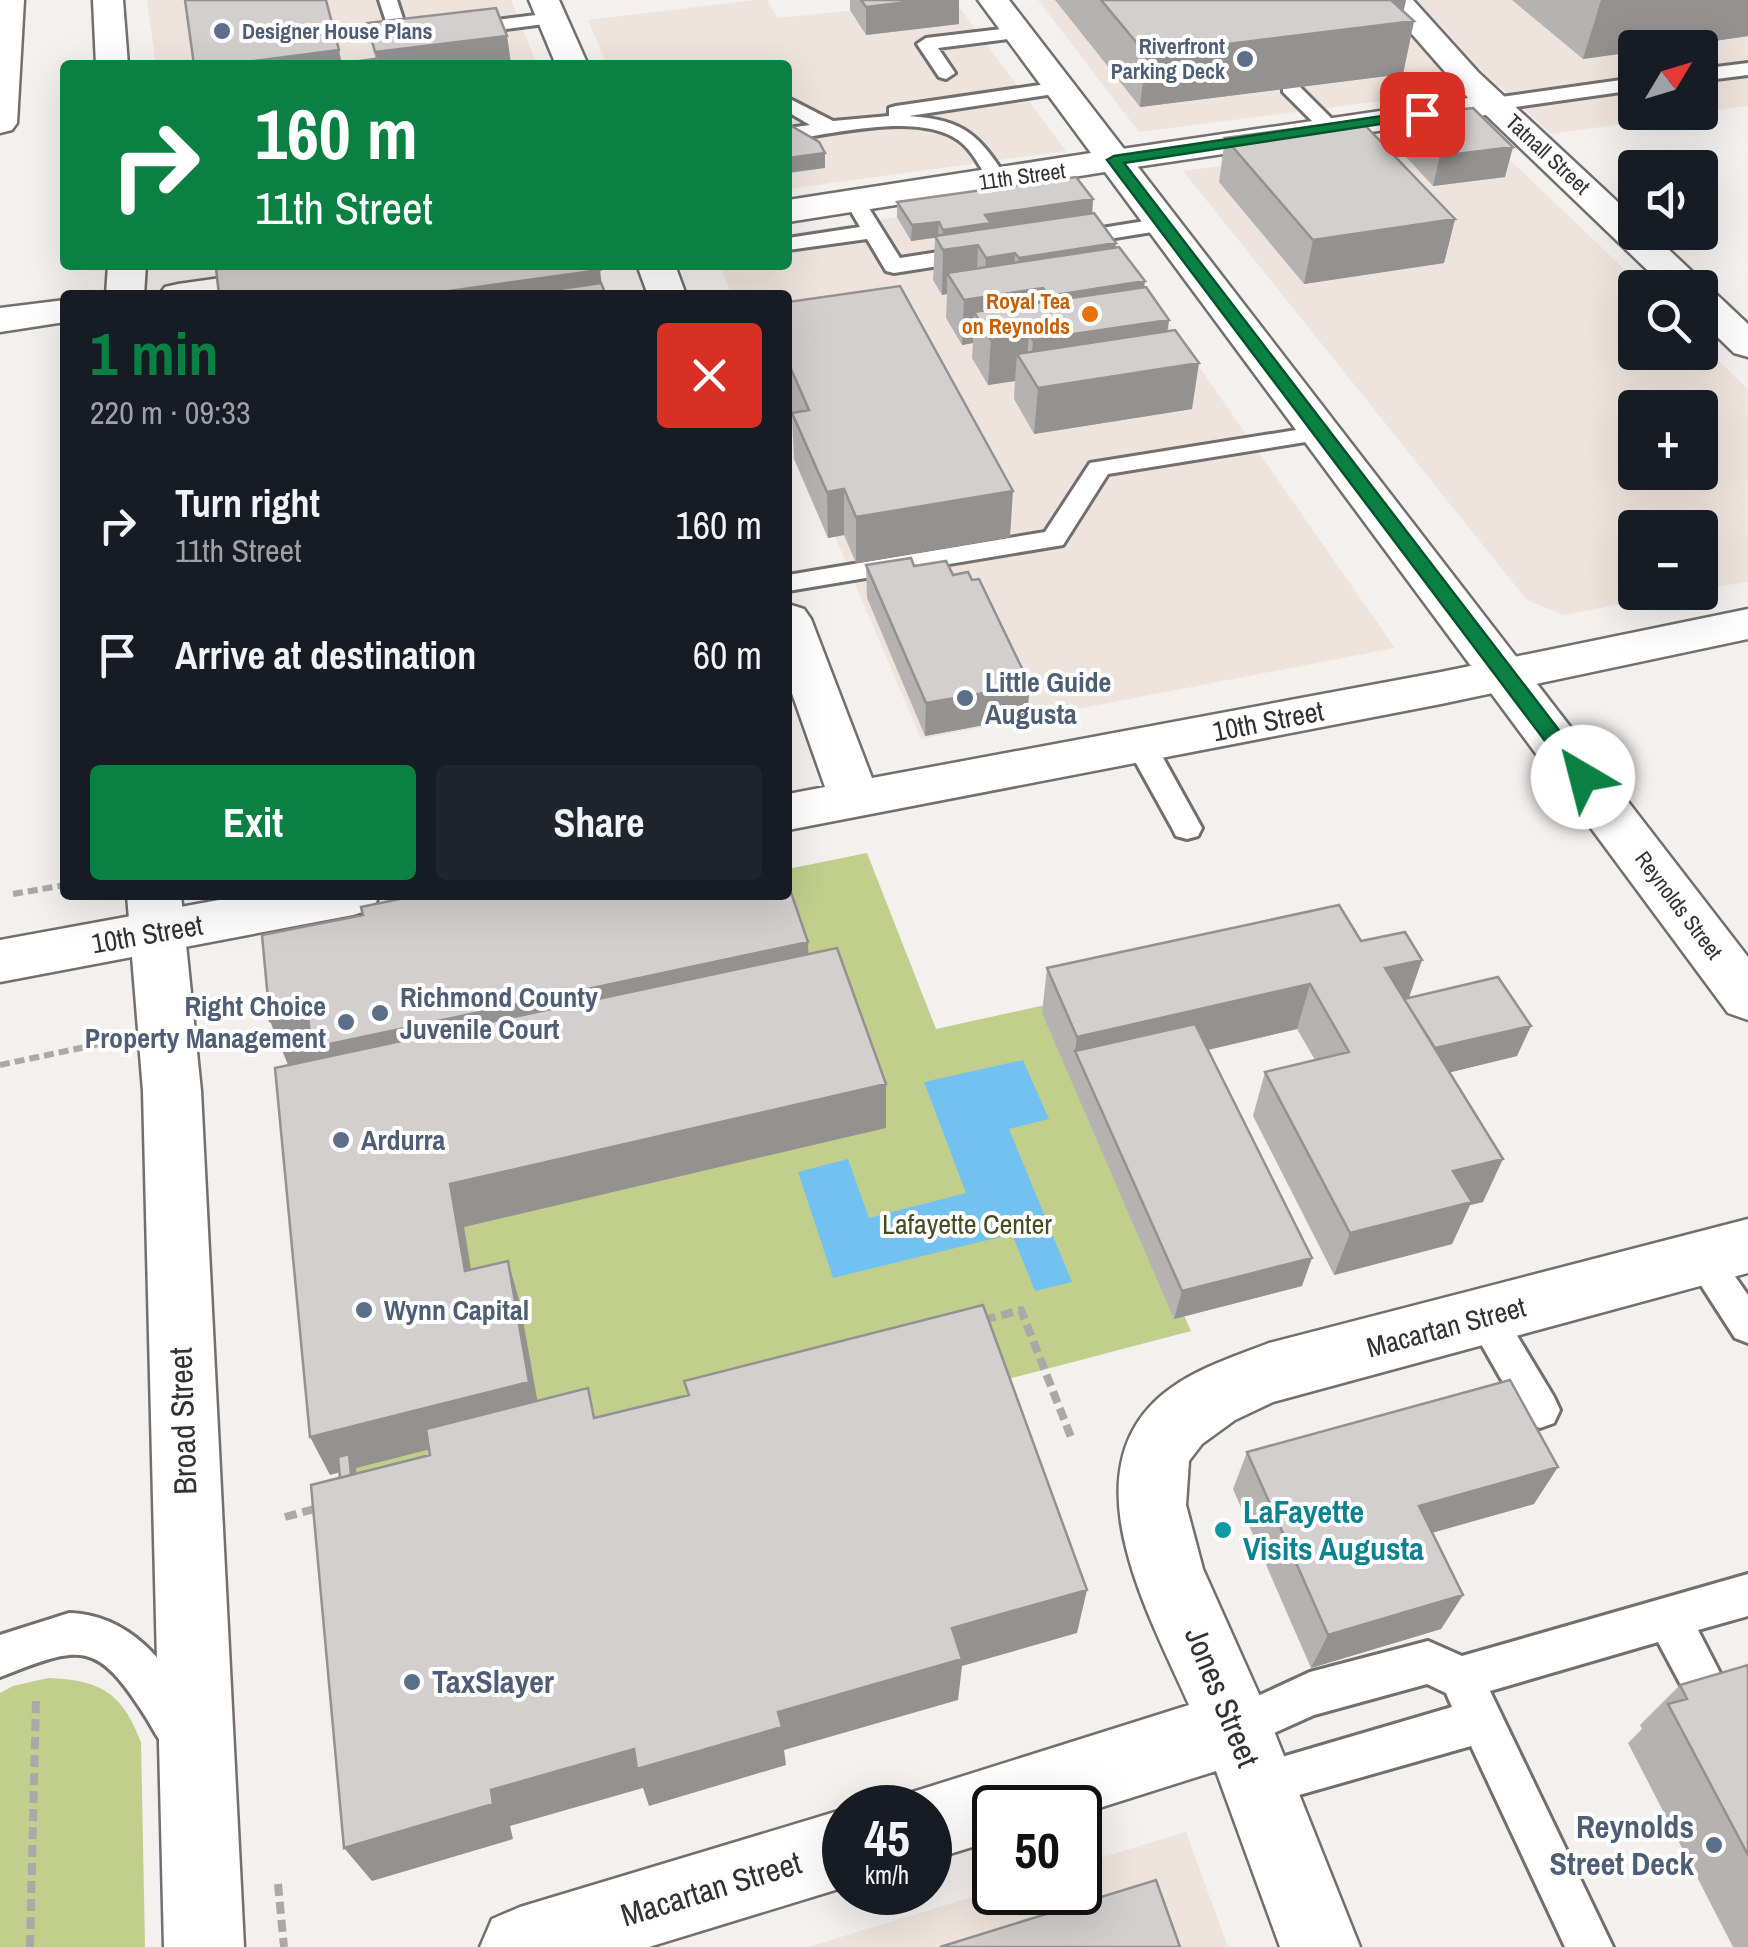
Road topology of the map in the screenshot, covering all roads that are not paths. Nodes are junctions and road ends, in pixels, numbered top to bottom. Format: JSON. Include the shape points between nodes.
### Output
{"nodes":[{"id":1,"x":9,"y":0,"type":"edge"},
{"id":2,"x":108,"y":0,"type":"edge"},
{"id":3,"x":388,"y":0,"type":"edge"},
{"id":4,"x":1397,"y":0,"type":"edge"},
{"id":5,"x":548,"y":6,"type":"edge"},
{"id":6,"x":1005,"y":16,"type":"edge"},
{"id":7,"x":112,"y":60,"type":"edge"},
{"id":8,"x":570,"y":60,"type":"edge"},
{"id":9,"x":1748,"y":69,"type":"edge"},
{"id":10,"x":946,"y":73,"type":"dead end"},
{"id":11,"x":1718,"y":73,"type":"edge"},
{"id":12,"x":1618,"y":86,"type":"edge"},
{"id":13,"x":1060,"y":88,"type":"junction"},
{"id":14,"x":1290,"y":88,"type":"edge"},
{"id":15,"x":1494,"y":104,"type":"junction"},
{"id":16,"x":792,"y":106,"type":"edge"},
{"id":17,"x":873,"y":122,"type":"junction"},
{"id":18,"x":0,"y":123,"type":"edge"},
{"id":19,"x":1329,"y":127,"type":"junction"},
{"id":20,"x":830,"y":128,"type":"junction"},
{"id":21,"x":792,"y":133,"type":"edge"},
{"id":22,"x":1114,"y":160,"type":"junction"},
{"id":23,"x":998,"y":180,"type":"junction"},
{"id":24,"x":855,"y":201,"type":"junction"},
{"id":25,"x":792,"y":210,"type":"edge"},
{"id":26,"x":1163,"y":224,"type":"junction"},
{"id":27,"x":873,"y":232,"type":"junction"},
{"id":28,"x":792,"y":243,"type":"edge"},
{"id":29,"x":1040,"y":244,"type":"edge"},
{"id":30,"x":1004,"y":249,"type":"edge"},
{"id":31,"x":356,"y":270,"type":"edge"},
{"id":32,"x":1669,"y":270,"type":"edge"},
{"id":33,"x":214,"y":290,"type":"edge"},
{"id":34,"x":60,"y":312,"type":"edge"},
{"id":35,"x":1718,"y":316,"type":"edge"},
{"id":36,"x":0,"y":320,"type":"edge"},
{"id":37,"x":1748,"y":345,"type":"edge"},
{"id":38,"x":1321,"y":433,"type":"junction"},
{"id":39,"x":792,"y":583,"type":"edge"},
{"id":40,"x":1748,"y":624,"type":"edge"},
{"id":41,"x":792,"y":630,"type":"edge"},
{"id":42,"x":1505,"y":674,"type":"junction"},
{"id":43,"x":1141,"y":745,"type":"junction"},
{"id":44,"x":855,"y":799,"type":"junction"},
{"id":45,"x":792,"y":811,"type":"edge"},
{"id":46,"x":1187,"y":828,"type":"dead end"},
{"id":47,"x":298,"y":900,"type":"edge"},
{"id":48,"x":156,"y":913,"type":"edge"},
{"id":49,"x":0,"y":960,"type":"edge"},
{"id":50,"x":1748,"y":998,"type":"edge"},
{"id":51,"x":1725,"y":1252,"type":"edge"},
{"id":52,"x":1484,"y":1316,"type":"junction"},
{"id":53,"x":1748,"y":1326,"type":"edge"},
{"id":54,"x":1540,"y":1410,"type":"dead end"},
{"id":55,"x":1164,"y":1443,"type":"joint"},
{"id":56,"x":1748,"y":1595,"type":"edge"},
{"id":57,"x":1668,"y":1618,"type":"junction"},
{"id":58,"x":19,"y":1648,"type":"edge"},
{"id":59,"x":1461,"y":1678,"type":"junction"},
{"id":60,"x":1714,"y":1704,"type":"edge"},
{"id":61,"x":1482,"y":1721,"type":"junction"},
{"id":62,"x":1247,"y":1756,"type":"junction"},
{"id":63,"x":195,"y":1757,"type":"junction"},
{"id":64,"x":952,"y":1817,"type":"edge"},
{"id":65,"x":822,"y":1855,"type":"edge"},
{"id":66,"x":204,"y":1947,"type":"edge"},
{"id":67,"x":520,"y":1947,"type":"edge"},
{"id":68,"x":1320,"y":1947,"type":"edge"},
{"id":69,"x":1589,"y":1947,"type":"edge"}],
"edges":[{"from":1,"to":18,"type":"street"},
{"from":2,"to":7,"type":"street"},
{"from":3,"to":5,"type":"lane","via":[[400,37]]},
{"from":4,"to":15,"type":"street","name":"Tatnall Street"},
{"from":5,"to":8,"type":"street"},
{"from":6,"to":10,"type":"lane","via":[[926,44]]},
{"from":6,"to":13,"type":"street","name":"Reynolds Street"},
{"from":9,"to":11,"type":"lane"},
{"from":12,"to":15,"type":"lane"},
{"from":13,"to":17,"type":"lane","via":[[904,108]]},
{"from":13,"to":22,"type":"street","name":"Reynolds Street"},
{"from":14,"to":19,"type":"lane"},
{"from":15,"to":19,"type":"street","name":"11th Street"},
{"from":15,"to":32,"type":"street","name":"Tatnall Street"},
{"from":16,"to":20,"type":"lane"},
{"from":17,"to":20,"type":"lane"},
{"from":17,"to":23,"type":"lane","via":[[955,131]]},
{"from":19,"to":22,"type":"street","name":"11th Street"},
{"from":20,"to":21,"type":"lane"},
{"from":22,"to":23,"type":"street","name":"11th Street"},
{"from":22,"to":26,"type":"street","name":"Reynolds Street"},
{"from":23,"to":24,"type":"street","name":"11th Street"},
{"from":24,"to":25,"type":"street","name":"11th Street"},
{"from":24,"to":27,"type":"lane"},
{"from":26,"to":29,"type":"lane"},
{"from":26,"to":38,"type":"street","name":"Reynolds Street"},
{"from":27,"to":28,"type":"lane"},
{"from":27,"to":30,"type":"lane","via":[[894,266]]},
{"from":31,"to":33,"type":"street"},
{"from":34,"to":36,"type":"street"},
{"from":35,"to":37,"type":"street"},
{"from":38,"to":39,"type":"lane","via":[[1100,468],[1054,538]]},
{"from":38,"to":42,"type":"street","name":"Reynolds Street"},
{"from":40,"to":42,"type":"street","name":"10th Street"},
{"from":41,"to":44,"type":"street"},
{"from":42,"to":43,"type":"street","name":"10th Street"},
{"from":42,"to":50,"type":"street","name":"Reynolds Street"},
{"from":43,"to":44,"type":"street","name":"10th Street"},
{"from":43,"to":46,"type":"lane"},
{"from":44,"to":45,"type":"street","name":"10th Street"},
{"from":47,"to":48,"type":"street","name":"10th Street"},
{"from":48,"to":49,"type":"street","name":"10th Street"},
{"from":48,"to":63,"type":"street","name":"Broad Street","via":[[172,1090]]},
{"from":51,"to":52,"type":"street","name":"Macartan Street"},
{"from":51,"to":53,"type":"lane"},
{"from":52,"to":54,"type":"lane"},
{"from":52,"to":55,"type":"street","name":"Macartan Street","via":[[1222,1390],[1185,1414]]},
{"from":55,"to":62,"type":"street","name":"Jones Street","via":[[1151,1476],[1152,1515]]},
{"from":56,"to":57,"type":"lane"},
{"from":57,"to":59,"type":"lane"},
{"from":57,"to":60,"type":"lane"},
{"from":58,"to":63,"type":"lane","via":[[64,1634],[103,1636],[128,1651]]},
{"from":59,"to":61,"type":"lane"},
{"from":59,"to":62,"type":"lane","via":[[1428,1662],[1310,1694]]},
{"from":61,"to":62,"type":"lane"},
{"from":61,"to":69,"type":"lane"},
{"from":62,"to":64,"type":"street"},
{"from":62,"to":68,"type":"street","name":"Jones Street"},
{"from":63,"to":66,"type":"street","name":"Broad Street"},
{"from":65,"to":67,"type":"street","name":"Macartan Street"}]}
